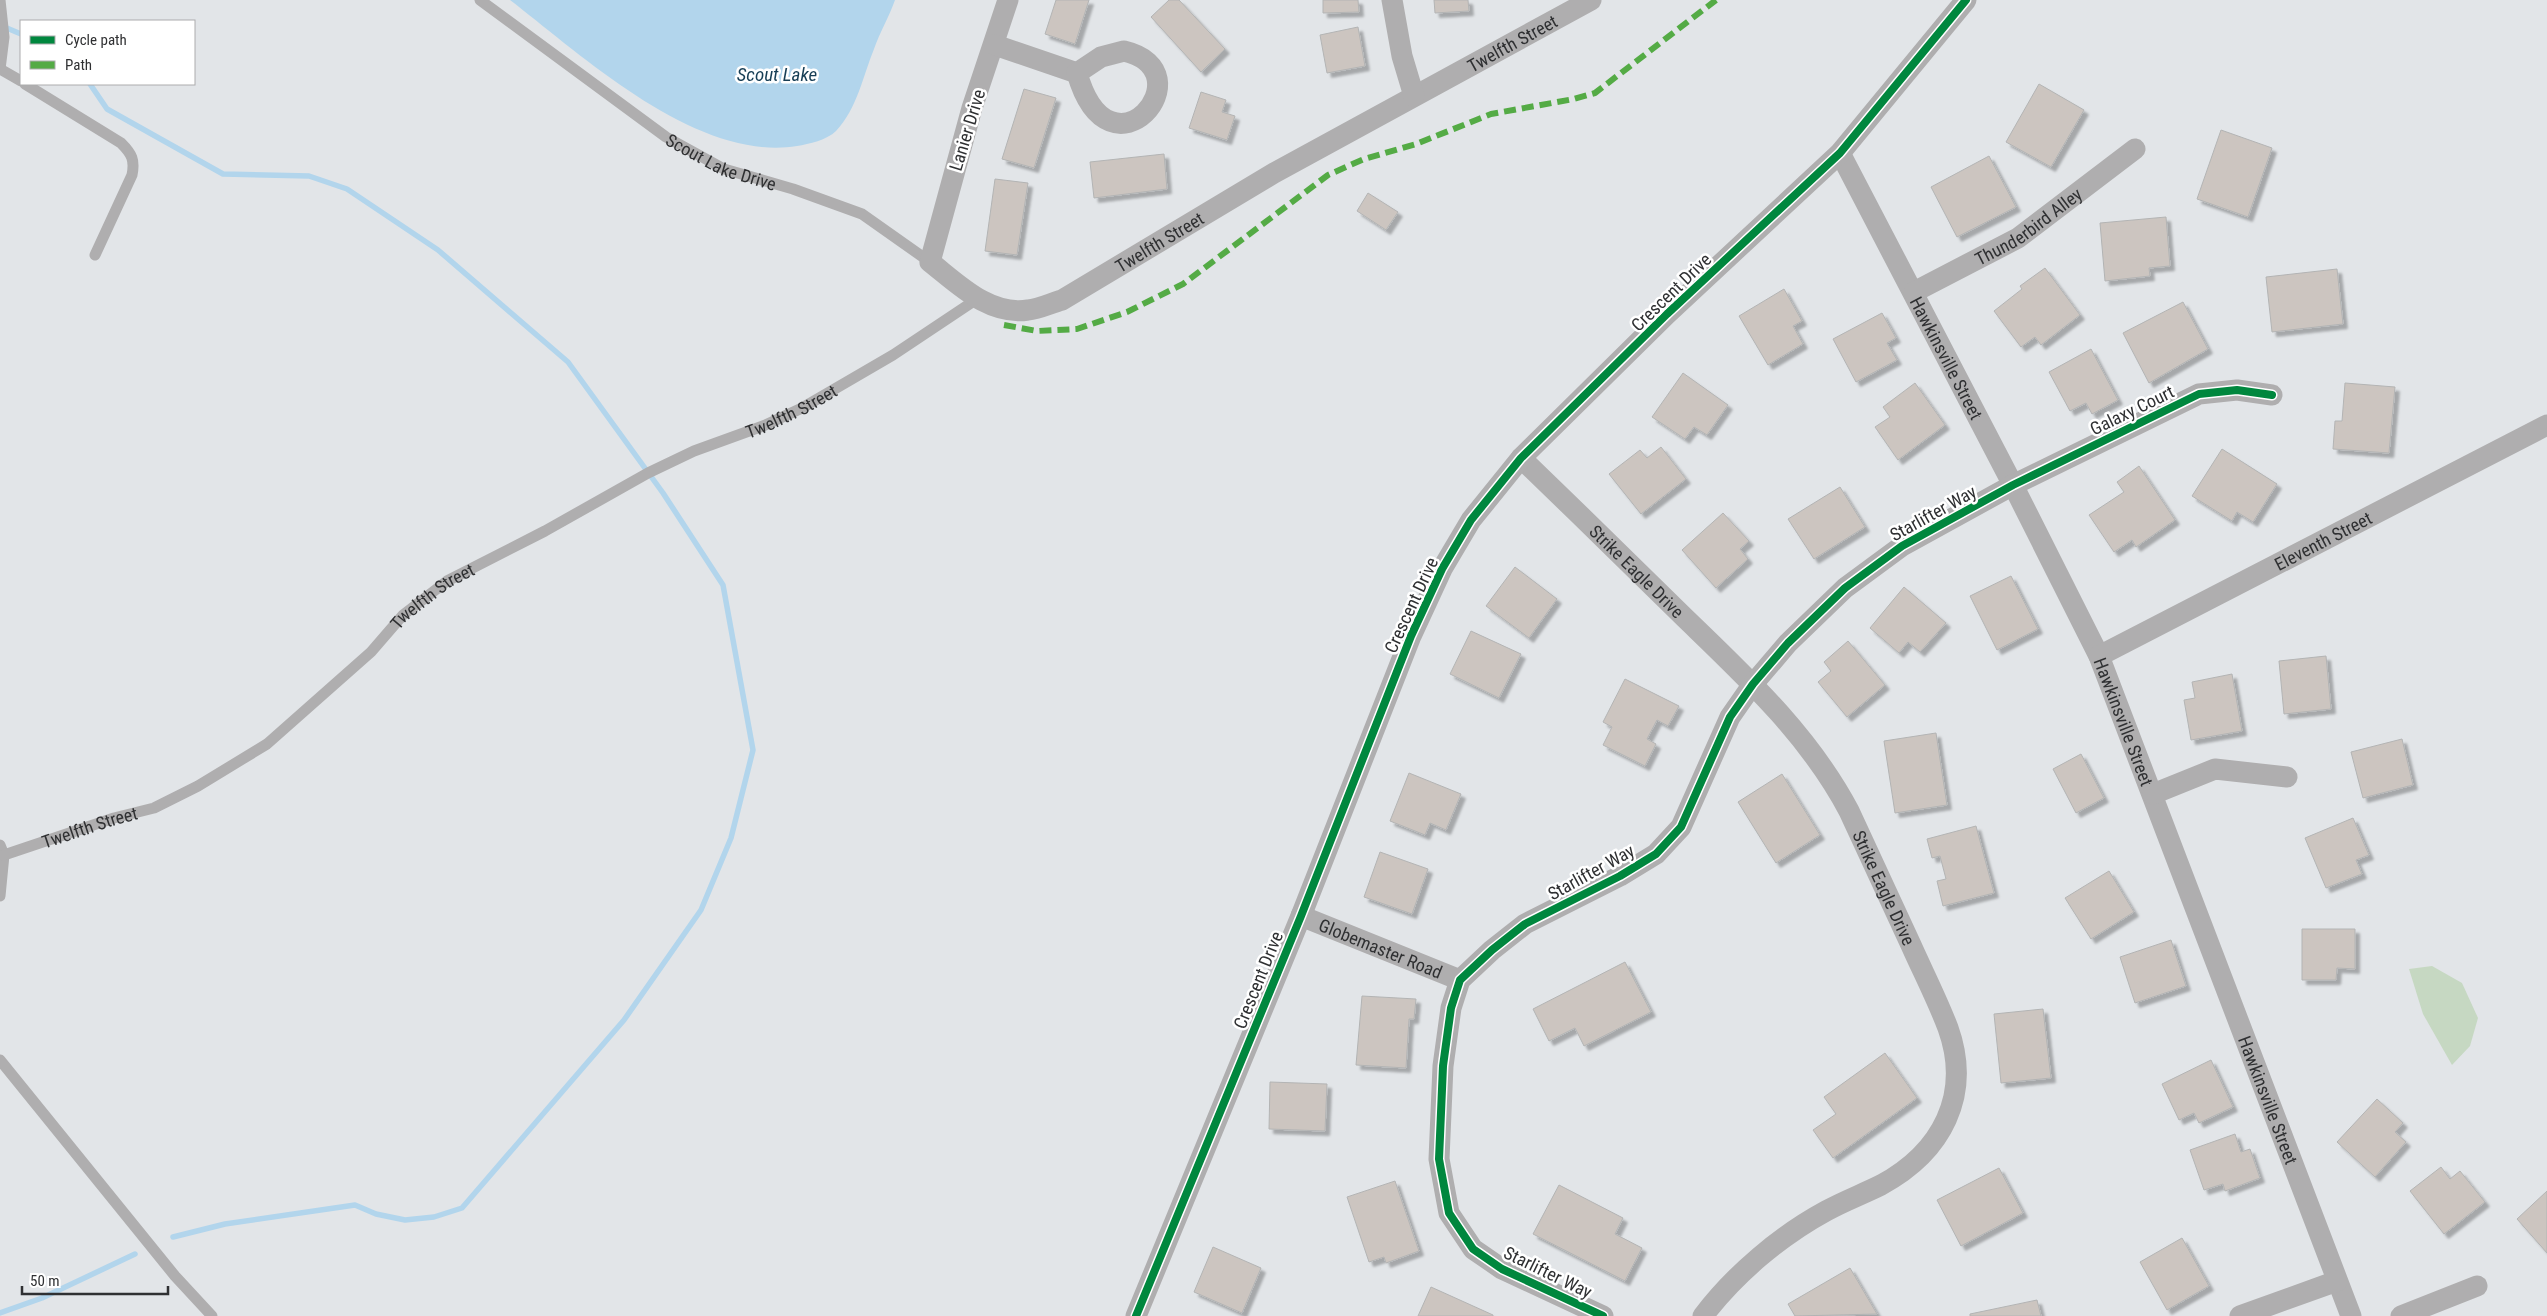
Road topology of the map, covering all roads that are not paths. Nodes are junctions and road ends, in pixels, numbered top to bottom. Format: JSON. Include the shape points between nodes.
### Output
{"nodes":[{"id":1,"x":0,"y":0,"type":"edge"},
{"id":2,"x":480,"y":0,"type":"edge"},
{"id":3,"x":1008,"y":0,"type":"edge"},
{"id":4,"x":1392,"y":0,"type":"edge"},
{"id":5,"x":1591,"y":0,"type":"edge"},
{"id":6,"x":1966,"y":0,"type":"edge"},
{"id":7,"x":995,"y":45,"type":"junction"},
{"id":8,"x":0,"y":69,"type":"edge"},
{"id":9,"x":1077,"y":74,"type":"dead end"},
{"id":10,"x":20,"y":81,"type":"edge"},
{"id":11,"x":27,"y":85,"type":"edge"},
{"id":12,"x":1414,"y":96,"type":"junction"},
{"id":13,"x":2135,"y":149,"type":"dead end"},
{"id":14,"x":1840,"y":153,"type":"junction"},
{"id":15,"x":95,"y":255,"type":"dead end"},
{"id":16,"x":930,"y":262,"type":"junction"},
{"id":17,"x":1914,"y":292,"type":"junction"},
{"id":18,"x":976,"y":299,"type":"junction"},
{"id":19,"x":2272,"y":395,"type":"dead end"},
{"id":20,"x":2547,"y":425,"type":"edge"},
{"id":21,"x":1521,"y":458,"type":"junction"},
{"id":22,"x":2014,"y":485,"type":"junction"},
{"id":23,"x":2099,"y":656,"type":"junction"},
{"id":24,"x":1753,"y":684,"type":"junction"},
{"id":25,"x":2287,"y":777,"type":"dead end"},
{"id":26,"x":2153,"y":794,"type":"junction"},
{"id":27,"x":2,"y":850,"type":"edge"},
{"id":28,"x":0,"y":896,"type":"edge"},
{"id":29,"x":1301,"y":916,"type":"junction"},
{"id":30,"x":1460,"y":980,"type":"junction"},
{"id":31,"x":0,"y":1060,"type":"edge"},
{"id":32,"x":2337,"y":1281,"type":"junction"},
{"id":33,"x":2477,"y":1286,"type":"dead end"},
{"id":34,"x":212,"y":1316,"type":"edge"},
{"id":35,"x":1136,"y":1316,"type":"edge"},
{"id":36,"x":1603,"y":1316,"type":"edge"},
{"id":37,"x":1704,"y":1316,"type":"edge"},
{"id":38,"x":2240,"y":1316,"type":"edge"},
{"id":39,"x":2352,"y":1316,"type":"edge"},
{"id":40,"x":2401,"y":1316,"type":"edge"}],
"edges":[{"from":1,"to":8,"type":"lane","via":[[4,37]]},
{"from":2,"to":16,"type":"lane","name":"Scout Lake Drive","via":[[666,137],[724,169],[862,214]]},
{"from":3,"to":7,"type":"street","name":"Lanier Drive"},
{"from":4,"to":12,"type":"street","via":[[1402,56]]},
{"from":5,"to":12,"type":"street","name":"Twelfth Street"},
{"from":6,"to":14,"type":"street","name":"Crescent Drive"},
{"from":7,"to":9,"type":"street"},
{"from":7,"to":16,"type":"street","name":"Lanier Drive","via":[[972,108]]},
{"from":8,"to":10,"type":"lane"},
{"from":11,"to":15,"type":"lane","via":[[122,143],[132,154],[132,175]]},
{"from":12,"to":18,"type":"street","name":"Twelfth Street","via":[[1274,173],[1062,300],[1027,311],[997,307]]},
{"from":13,"to":17,"type":"street","name":"Thunderbird Alley","via":[[2018,238]]},
{"from":14,"to":17,"type":"street","name":"Hawkinsville Street"},
{"from":14,"to":21,"type":"street","name":"Crescent Drive"},
{"from":16,"to":18,"type":"street","name":"Scout Lake Drive"},
{"from":17,"to":22,"type":"street","name":"Hawkinsville Street"},
{"from":18,"to":27,"type":"lane","name":"Twelfth Street","via":[[893,355],[802,408],[648,473],[545,531],[447,580],[403,615],[372,652],[267,744],[198,786],[154,808]]},
{"from":19,"to":22,"type":"street","name":"Galaxy Court","via":[[2237,390],[2199,394]]},
{"from":20,"to":23,"type":"street","name":"Eleventh Street"},
{"from":21,"to":24,"type":"street","name":"Strike Eagle Drive"},
{"from":21,"to":29,"type":"street","name":"Crescent Drive","via":[[1471,520],[1442,569],[1411,636]]},
{"from":22,"to":23,"type":"street","name":"Hawkinsville Street"},
{"from":22,"to":24,"type":"street","name":"Starlifter Way","via":[[1902,546],[1845,588],[1788,643]]},
{"from":23,"to":26,"type":"street","name":"Hawkinsville Street"},
{"from":24,"to":30,"type":"street","name":"Starlifter Way","via":[[1730,717],[1681,827],[1656,854],[1525,924]]},
{"from":24,"to":37,"type":"street","name":"Strike Eagle Drive","via":[[1833,780],[1948,1029],[1956,1072],[1954,1098],[1946,1125],[1928,1150],[1881,1185],[1800,1228],[1732,1282]]},
{"from":25,"to":26,"type":"street","via":[[2214,769]]},
{"from":26,"to":32,"type":"street","name":"Hawkinsville Street"},
{"from":27,"to":28,"type":"lane"},
{"from":29,"to":30,"type":"street","name":"Globemaster Road"},
{"from":29,"to":35,"type":"street","name":"Crescent Drive"},
{"from":30,"to":36,"type":"street","name":"Starlifter Way","via":[[1451,1008],[1443,1066],[1439,1158],[1449,1212],[1473,1249],[1502,1269]]},
{"from":31,"to":34,"type":"lane","via":[[175,1276]]},
{"from":32,"to":38,"type":"street"},
{"from":32,"to":39,"type":"street","name":"Hawkinsville Street"},
{"from":33,"to":40,"type":"street"}]}
